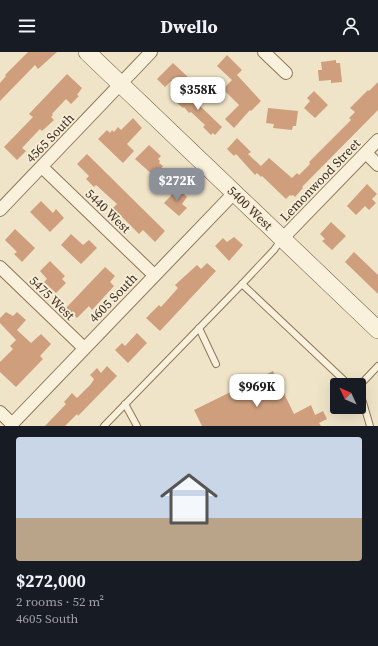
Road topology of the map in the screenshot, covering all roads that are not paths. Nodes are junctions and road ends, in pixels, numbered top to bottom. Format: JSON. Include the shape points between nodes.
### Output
{"nodes":[{"id":1,"x":87,"y":52,"type":"edge"},
{"id":2,"x":151,"y":52,"type":"edge"},
{"id":3,"x":264,"y":52,"type":"edge"},
{"id":4,"x":286,"y":73,"type":"dead end"},
{"id":5,"x":121,"y":85,"type":"junction"},
{"id":6,"x":378,"y":140,"type":"edge"},
{"id":7,"x":366,"y":153,"type":"junction"},
{"id":8,"x":378,"y":165,"type":"edge"},
{"id":9,"x":42,"y":167,"type":"junction"},
{"id":10,"x":234,"y":192,"type":"junction"},
{"id":11,"x":0,"y":210,"type":"edge"},
{"id":12,"x":282,"y":239,"type":"junction"},
{"id":13,"x":0,"y":267,"type":"edge"},
{"id":14,"x":154,"y":275,"type":"junction"},
{"id":15,"x":242,"y":284,"type":"junction"},
{"id":16,"x":200,"y":328,"type":"junction"},
{"id":17,"x":378,"y":330,"type":"edge"},
{"id":18,"x":84,"y":348,"type":"junction"},
{"id":19,"x":216,"y":364,"type":"dead end"},
{"id":20,"x":378,"y":366,"type":"edge"},
{"id":21,"x":342,"y":378,"type":"edge"},
{"id":22,"x":366,"y":379,"type":"edge"},
{"id":23,"x":125,"y":404,"type":"junction"},
{"id":24,"x":0,"y":412,"type":"edge"},
{"id":25,"x":366,"y":412,"type":"edge"},
{"id":26,"x":104,"y":426,"type":"edge"},
{"id":27,"x":137,"y":426,"type":"edge"},
{"id":28,"x":370,"y":426,"type":"edge"}],
"edges":[{"from":1,"to":5,"type":"street","name":"5400 West"},
{"from":2,"to":5,"type":"street","name":"4565 South"},
{"from":3,"to":4,"type":"street"},
{"from":5,"to":9,"type":"street","name":"4565 South"},
{"from":5,"to":10,"type":"street","name":"5400 West"},
{"from":6,"to":7,"type":"street","name":"Lemonwood Street"},
{"from":7,"to":8,"type":"street"},
{"from":7,"to":12,"type":"street","name":"Lemonwood Street"},
{"from":9,"to":11,"type":"street","name":"4565 South"},
{"from":9,"to":14,"type":"street","name":"5440 West"},
{"from":10,"to":12,"type":"street","name":"5400 West"},
{"from":10,"to":14,"type":"street","name":"4605 South"},
{"from":12,"to":15,"type":"lane"},
{"from":12,"to":17,"type":"street","name":"5400 West"},
{"from":13,"to":18,"type":"street","name":"5475 West"},
{"from":14,"to":18,"type":"street","name":"4605 South"},
{"from":15,"to":16,"type":"lane"},
{"from":15,"to":21,"type":"lane"},
{"from":16,"to":19,"type":"lane"},
{"from":16,"to":23,"type":"lane"},
{"from":18,"to":24,"type":"street","name":"4605 South","via":[[12,424]]},
{"from":20,"to":22,"type":"lane"},
{"from":23,"to":26,"type":"lane"},
{"from":23,"to":27,"type":"lane"},
{"from":25,"to":28,"type":"lane"}]}
